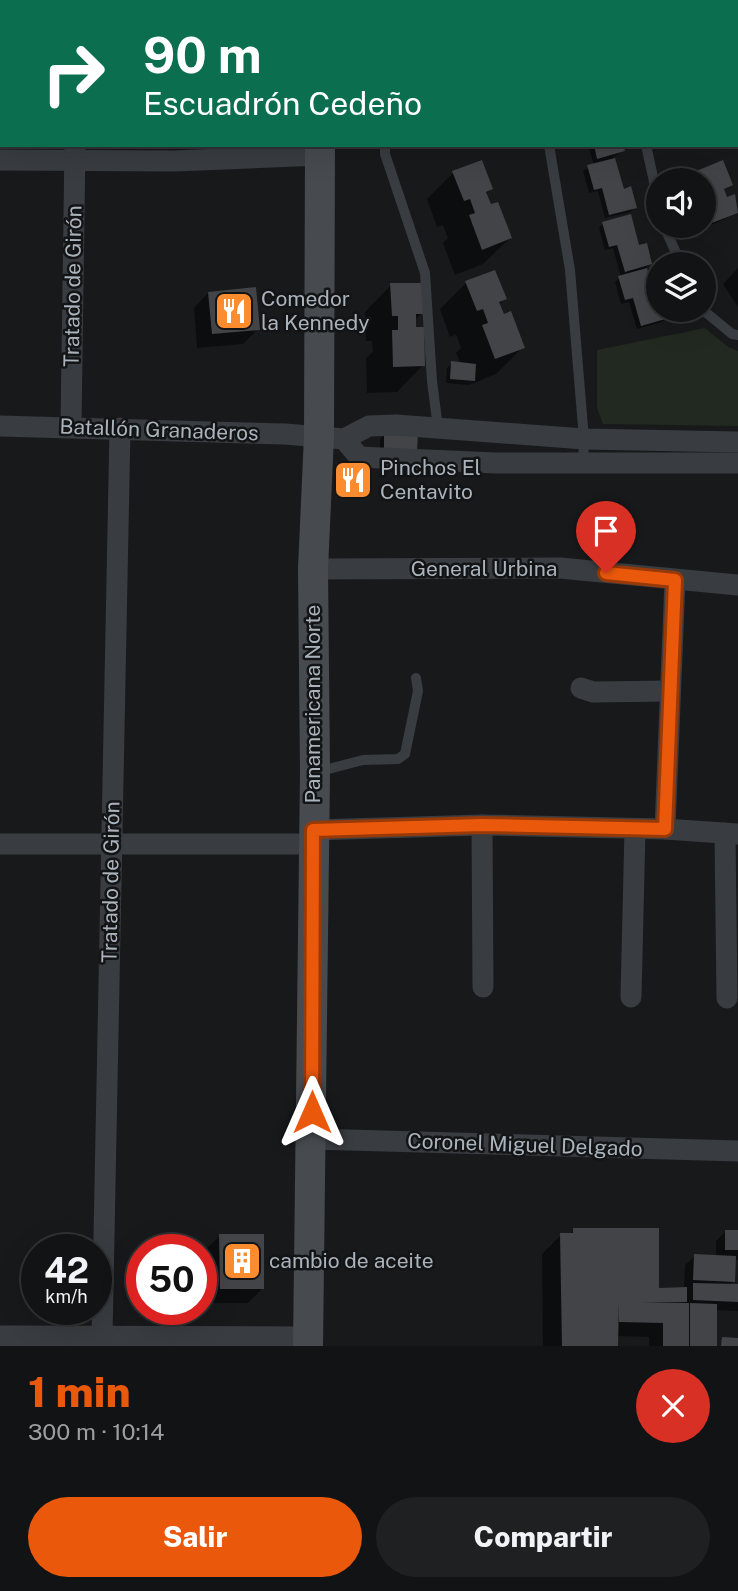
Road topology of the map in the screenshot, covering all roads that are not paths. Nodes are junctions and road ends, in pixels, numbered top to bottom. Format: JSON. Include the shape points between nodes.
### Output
{"nodes":[{"id":1,"x":384,"y":147,"type":"edge"},
{"id":2,"x":550,"y":147,"type":"edge"},
{"id":3,"x":646,"y":147,"type":"edge"},
{"id":4,"x":320,"y":150,"type":"edge"},
{"id":5,"x":75,"y":153,"type":"edge"},
{"id":6,"x":0,"y":160,"type":"edge"},
{"id":7,"x":651,"y":168,"type":"edge"},
{"id":8,"x":716,"y":321,"type":"edge"},
{"id":9,"x":738,"y":335,"type":"edge"},
{"id":10,"x":0,"y":426,"type":"edge"},
{"id":11,"x":71,"y":427,"type":"junction"},
{"id":12,"x":120,"y":428,"type":"junction"},
{"id":13,"x":438,"y":428,"type":"junction"},
{"id":14,"x":331,"y":438,"type":"junction"},
{"id":15,"x":584,"y":439,"type":"junction"},
{"id":16,"x":738,"y":442,"type":"edge"},
{"id":17,"x":486,"y":447,"type":"junction"},
{"id":18,"x":738,"y":463,"type":"edge"},
{"id":19,"x":583,"y":464,"type":"junction"},
{"id":20,"x":313,"y":569,"type":"junction"},
{"id":21,"x":675,"y":580,"type":"junction"},
{"id":22,"x":738,"y":585,"type":"edge"},
{"id":23,"x":416,"y":678,"type":"dead end"},
{"id":24,"x":581,"y":688,"type":"dead end"},
{"id":25,"x":670,"y":691,"type":"junction"},
{"id":26,"x":315,"y":772,"type":"junction"},
{"id":27,"x":482,"y":825,"type":"junction"},
{"id":28,"x":635,"y":829,"type":"junction"},
{"id":29,"x":665,"y":829,"type":"junction"},
{"id":30,"x":731,"y":833,"type":"edge"},
{"id":31,"x":313,"y":837,"type":"junction"},
{"id":32,"x":112,"y":843,"type":"junction"},
{"id":33,"x":0,"y":844,"type":"edge"},
{"id":34,"x":483,"y":987,"type":"dead end"},
{"id":35,"x":631,"y":997,"type":"dead end"},
{"id":36,"x":727,"y":998,"type":"dead end"},
{"id":37,"x":312,"y":1139,"type":"junction"},
{"id":38,"x":738,"y":1151,"type":"edge"},
{"id":39,"x":0,"y":1336,"type":"edge"},
{"id":40,"x":104,"y":1340,"type":"edge"},
{"id":41,"x":308,"y":1341,"type":"edge"}],
"edges":[{"from":1,"to":13,"type":"lane","via":[[425,273]]},
{"from":2,"to":15,"type":"lane","via":[[570,270]]},
{"from":3,"to":7,"type":"lane"},
{"from":4,"to":5,"type":"street","via":[[174,160]]},
{"from":4,"to":14,"type":"main road","name":"Panamericana Norte"},
{"from":5,"to":6,"type":"street"},
{"from":5,"to":11,"type":"street","name":"Tratado de Girón"},
{"from":8,"to":9,"type":"lane"},
{"from":10,"to":11,"type":"street","name":"Batallón Granaderos"},
{"from":11,"to":12,"type":"street","name":"Batallón Granaderos"},
{"from":12,"to":14,"type":"street","name":"Batallón Granaderos"},
{"from":12,"to":32,"type":"street","name":"Tratado de Girón"},
{"from":13,"to":14,"type":"street","via":[[369,426]]},
{"from":13,"to":17,"type":"street"},
{"from":14,"to":17,"type":"street","via":[[359,457]]},
{"from":14,"to":20,"type":"main road","name":"Panamericana Norte"},
{"from":15,"to":16,"type":"street"},
{"from":15,"to":17,"type":"street"},
{"from":15,"to":19,"type":"lane"},
{"from":17,"to":19,"type":"street"},
{"from":18,"to":19,"type":"street"},
{"from":20,"to":21,"type":"street","name":"General Urbina","via":[[560,568]]},
{"from":20,"to":26,"type":"main road","name":"Panamericana Norte"},
{"from":21,"to":22,"type":"street","name":"General Urbina"},
{"from":21,"to":25,"type":"street"},
{"from":23,"to":26,"type":"lane","via":[[418,691],[405,754],[398,759],[363,760]]},
{"from":24,"to":25,"type":"street","via":[[593,692]]},
{"from":25,"to":29,"type":"street"},
{"from":26,"to":31,"type":"main road","name":"Panamericana Norte"},
{"from":27,"to":28,"type":"street"},
{"from":27,"to":31,"type":"street"},
{"from":27,"to":34,"type":"street"},
{"from":28,"to":29,"type":"street"},
{"from":28,"to":35,"type":"street"},
{"from":29,"to":30,"type":"street"},
{"from":30,"to":36,"type":"street"},
{"from":31,"to":32,"type":"street"},
{"from":31,"to":37,"type":"main road","name":"Panamericana Norte"},
{"from":32,"to":33,"type":"street"},
{"from":32,"to":40,"type":"street","name":"Tratado de Girón"},
{"from":37,"to":38,"type":"street","name":"Coronel Miguel Delgado"},
{"from":37,"to":41,"type":"main road","name":"Panamericana Norte"},
{"from":39,"to":40,"type":"street"},
{"from":40,"to":41,"type":"street"}]}
